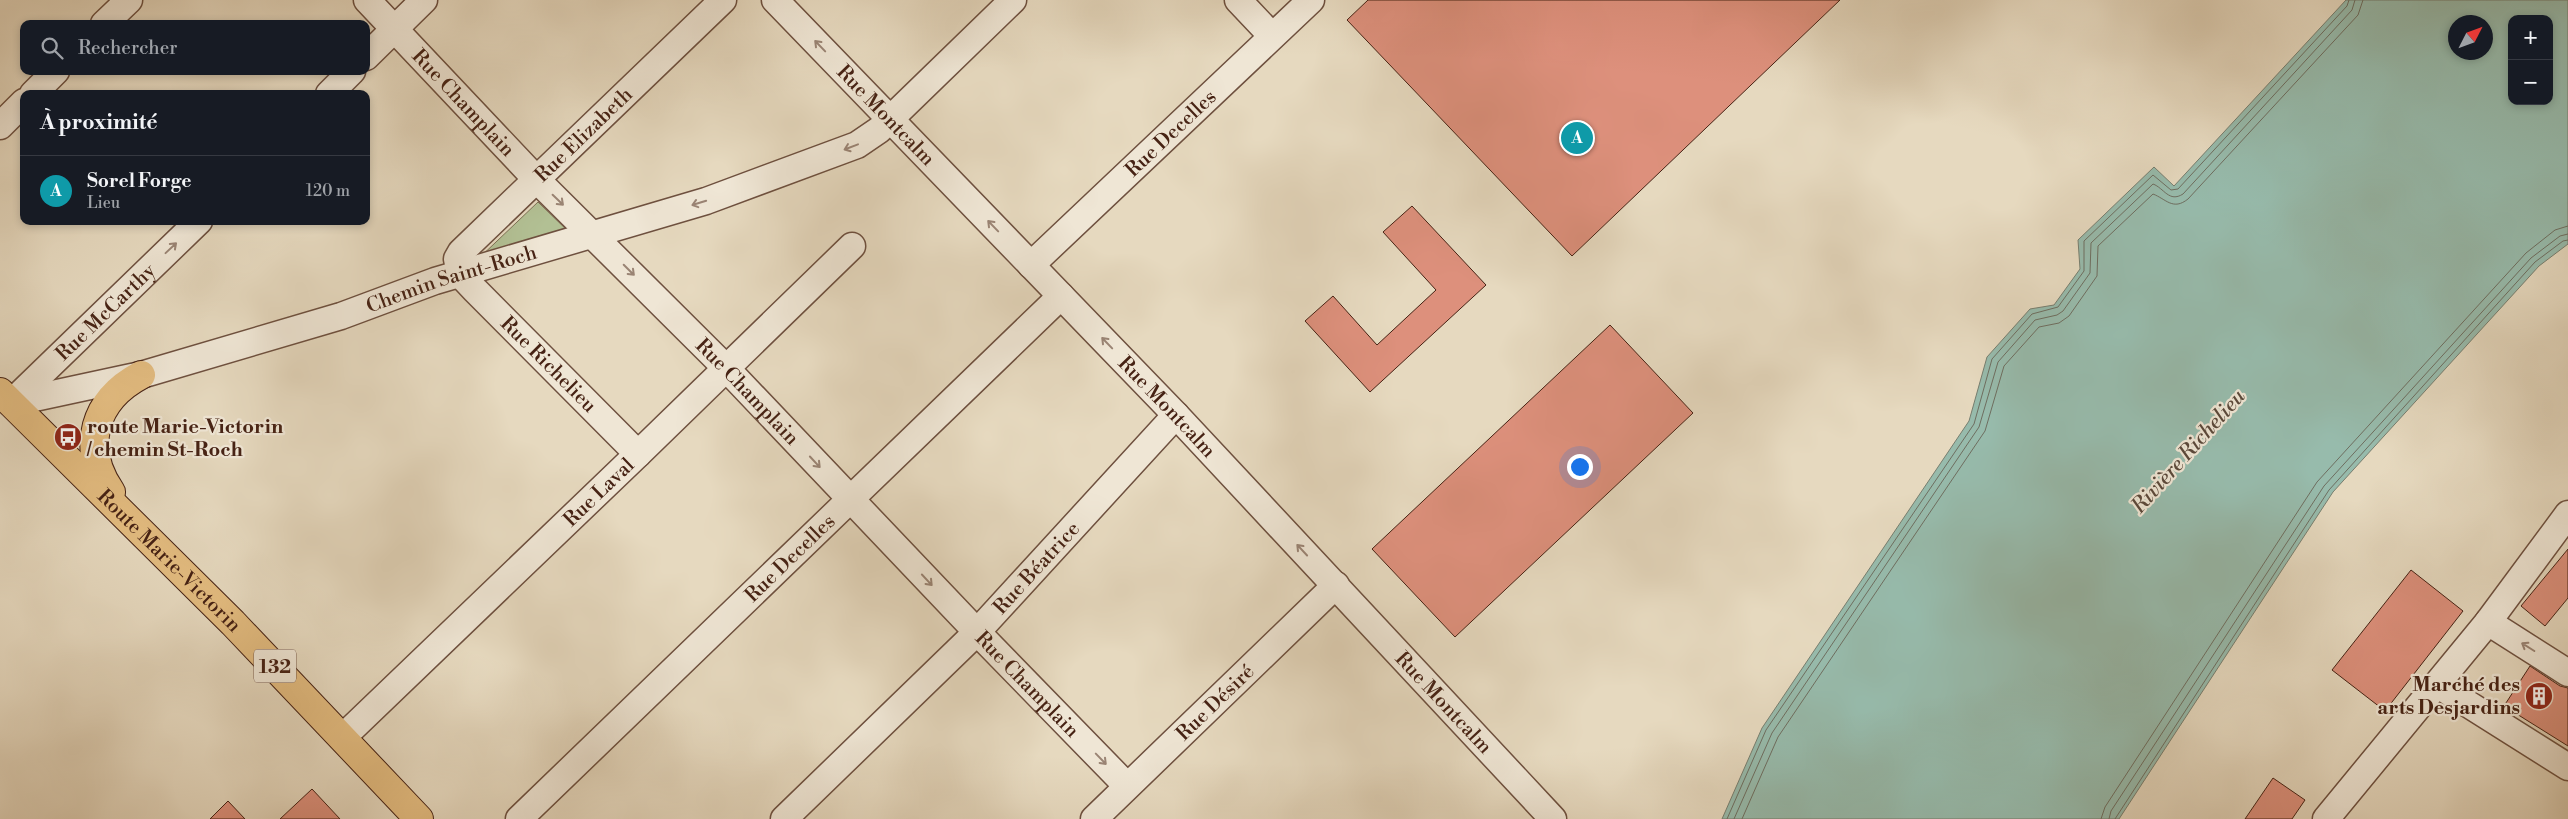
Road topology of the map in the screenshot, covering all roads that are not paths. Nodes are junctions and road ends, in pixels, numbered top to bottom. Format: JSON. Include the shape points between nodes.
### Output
{"nodes":[{"id":1,"x":128,"y":0,"type":"edge"},
{"id":2,"x":367,"y":0,"type":"edge"},
{"id":3,"x":424,"y":0,"type":"edge"},
{"id":4,"x":723,"y":0,"type":"edge"},
{"id":5,"x":775,"y":0,"type":"edge"},
{"id":6,"x":1013,"y":0,"type":"edge"},
{"id":7,"x":1238,"y":0,"type":"edge"},
{"id":8,"x":1311,"y":0,"type":"edge"},
{"id":9,"x":108,"y":20,"type":"edge"},
{"id":10,"x":394,"y":29,"type":"junction"},
{"id":11,"x":1272,"y":36,"type":"junction"},
{"id":12,"x":370,"y":53,"type":"edge"},
{"id":13,"x":52,"y":75,"type":"edge"},
{"id":14,"x":348,"y":75,"type":"edge"},
{"id":15,"x":37,"y":90,"type":"edge"},
{"id":16,"x":333,"y":90,"type":"edge"},
{"id":17,"x":20,"y":106,"type":"edge"},
{"id":18,"x":891,"y":119,"type":"junction"},
{"id":19,"x":0,"y":126,"type":"edge"},
{"id":20,"x":537,"y":180,"type":"junction"},
{"id":21,"x":195,"y":225,"type":"edge"},
{"id":22,"x":594,"y":236,"type":"junction"},
{"id":23,"x":852,"y":246,"type":"dead end"},
{"id":24,"x":1031,"y":265,"type":"junction"},
{"id":25,"x":460,"y":274,"type":"junction"},
{"id":26,"x":1062,"y":296,"type":"junction"},
{"id":27,"x":726,"y":367,"type":"junction"},
{"id":28,"x":142,"y":375,"type":"junction"},
{"id":29,"x":4,"y":401,"type":"edge"},
{"id":30,"x":1176,"y":415,"type":"junction"},
{"id":31,"x":638,"y":454,"type":"junction"},
{"id":32,"x":850,"y":499,"type":"junction"},
{"id":33,"x":2568,"y":514,"type":"edge"},
{"id":34,"x":127,"y":516,"type":"junction"},
{"id":35,"x":1336,"y":585,"type":"junction"},
{"id":36,"x":2488,"y":622,"type":"junction"},
{"id":37,"x":977,"y":632,"type":"junction"},
{"id":38,"x":2568,"y":673,"type":"edge"},
{"id":39,"x":2449,"y":692,"type":"dead end"},
{"id":40,"x":342,"y":736,"type":"junction"},
{"id":41,"x":2568,"y":766,"type":"edge"},
{"id":42,"x":1127,"y":786,"type":"junction"},
{"id":43,"x":2335,"y":816,"type":"edge"},
{"id":44,"x":419,"y":819,"type":"edge"},
{"id":45,"x":519,"y":819,"type":"edge"},
{"id":46,"x":784,"y":819,"type":"edge"},
{"id":47,"x":1094,"y":819,"type":"edge"},
{"id":48,"x":1553,"y":819,"type":"edge"}],
"edges":[{"from":1,"to":9,"type":"street"},
{"from":2,"to":10,"type":"street","name":"Rue Champlain"},
{"from":3,"to":10,"type":"street"},
{"from":4,"to":20,"type":"street","name":"Rue Elizabeth"},
{"from":18,"to":5,"type":"street","name":"Rue Montcalm","one_way":true},
{"from":6,"to":18,"type":"street","name":"Chemin Saint-Roch"},
{"from":7,"to":11,"type":"street"},
{"from":8,"to":11,"type":"street","name":"Rue Decelles"},
{"from":10,"to":12,"type":"street"},
{"from":10,"to":20,"type":"street","name":"Rue Champlain"},
{"from":11,"to":24,"type":"street","name":"Rue Decelles"},
{"from":13,"to":15,"type":"street"},
{"from":14,"to":16,"type":"street"},
{"from":17,"to":19,"type":"street"},
{"from":18,"to":22,"type":"street","name":"Chemin Saint-Roch","one_way":true,"via":[[874,135],[857,144],[706,201]]},
{"from":24,"to":18,"type":"street","name":"Rue Montcalm","one_way":true},
{"from":20,"to":22,"type":"street","name":"Rue Champlain","one_way":true},
{"from":20,"to":25,"type":"street","name":"Rue Elizabeth","via":[[461,252],[457,259]]},
{"from":29,"to":21,"type":"street","name":"Rue McCarthy","one_way":true},
{"from":22,"to":25,"type":"street","name":"Chemin Saint-Roch"},
{"from":22,"to":27,"type":"street","name":"Rue Champlain","one_way":true},
{"from":23,"to":27,"type":"street","name":"Rue Laval"},
{"from":24,"to":26,"type":"street","name":"Rue Montcalm"},
{"from":25,"to":28,"type":"street","name":"Chemin Saint-Roch","via":[[341,316]]},
{"from":25,"to":31,"type":"street","name":"Rue Richelieu"},
{"from":30,"to":26,"type":"street","name":"Rue Montcalm","one_way":true},
{"from":26,"to":32,"type":"street","name":"Rue Decelles"},
{"from":27,"to":31,"type":"street","name":"Rue Laval"},
{"from":27,"to":32,"type":"street","name":"Rue Champlain","one_way":true},
{"from":28,"to":29,"type":"street","name":"Chemin Saint-Roch"},
{"from":28,"to":34,"type":"main road","via":[[119,389],[101,415],[93,449],[105,483]]},
{"from":29,"to":34,"type":"main road","name":"Route Marie-Victorin","number":"132"},
{"from":35,"to":30,"type":"street","name":"Rue Montcalm","one_way":true},
{"from":30,"to":37,"type":"street","name":"Rue Béatrice"},
{"from":31,"to":40,"type":"street","name":"Rue Laval"},
{"from":32,"to":37,"type":"street","name":"Rue Champlain","one_way":true},
{"from":32,"to":45,"type":"street","name":"Rue Decelles"},
{"from":33,"to":36,"type":"street"},
{"from":34,"to":40,"type":"main road","name":"Route Marie-Victorin","number":"132"},
{"from":35,"to":42,"type":"street","name":"Rue Désiré"},
{"from":35,"to":48,"type":"street","name":"Rue Montcalm"},
{"from":38,"to":36,"type":"street","one_way":true},
{"from":36,"to":43,"type":"street"},
{"from":37,"to":42,"type":"street","name":"Rue Champlain","one_way":true},
{"from":37,"to":46,"type":"street","name":"Rue Béatrice"},
{"from":39,"to":41,"type":"street"},
{"from":40,"to":44,"type":"main road","name":"Route Marie-Victorin","number":"132"},
{"from":42,"to":47,"type":"street","name":"Rue Désiré"}]}
